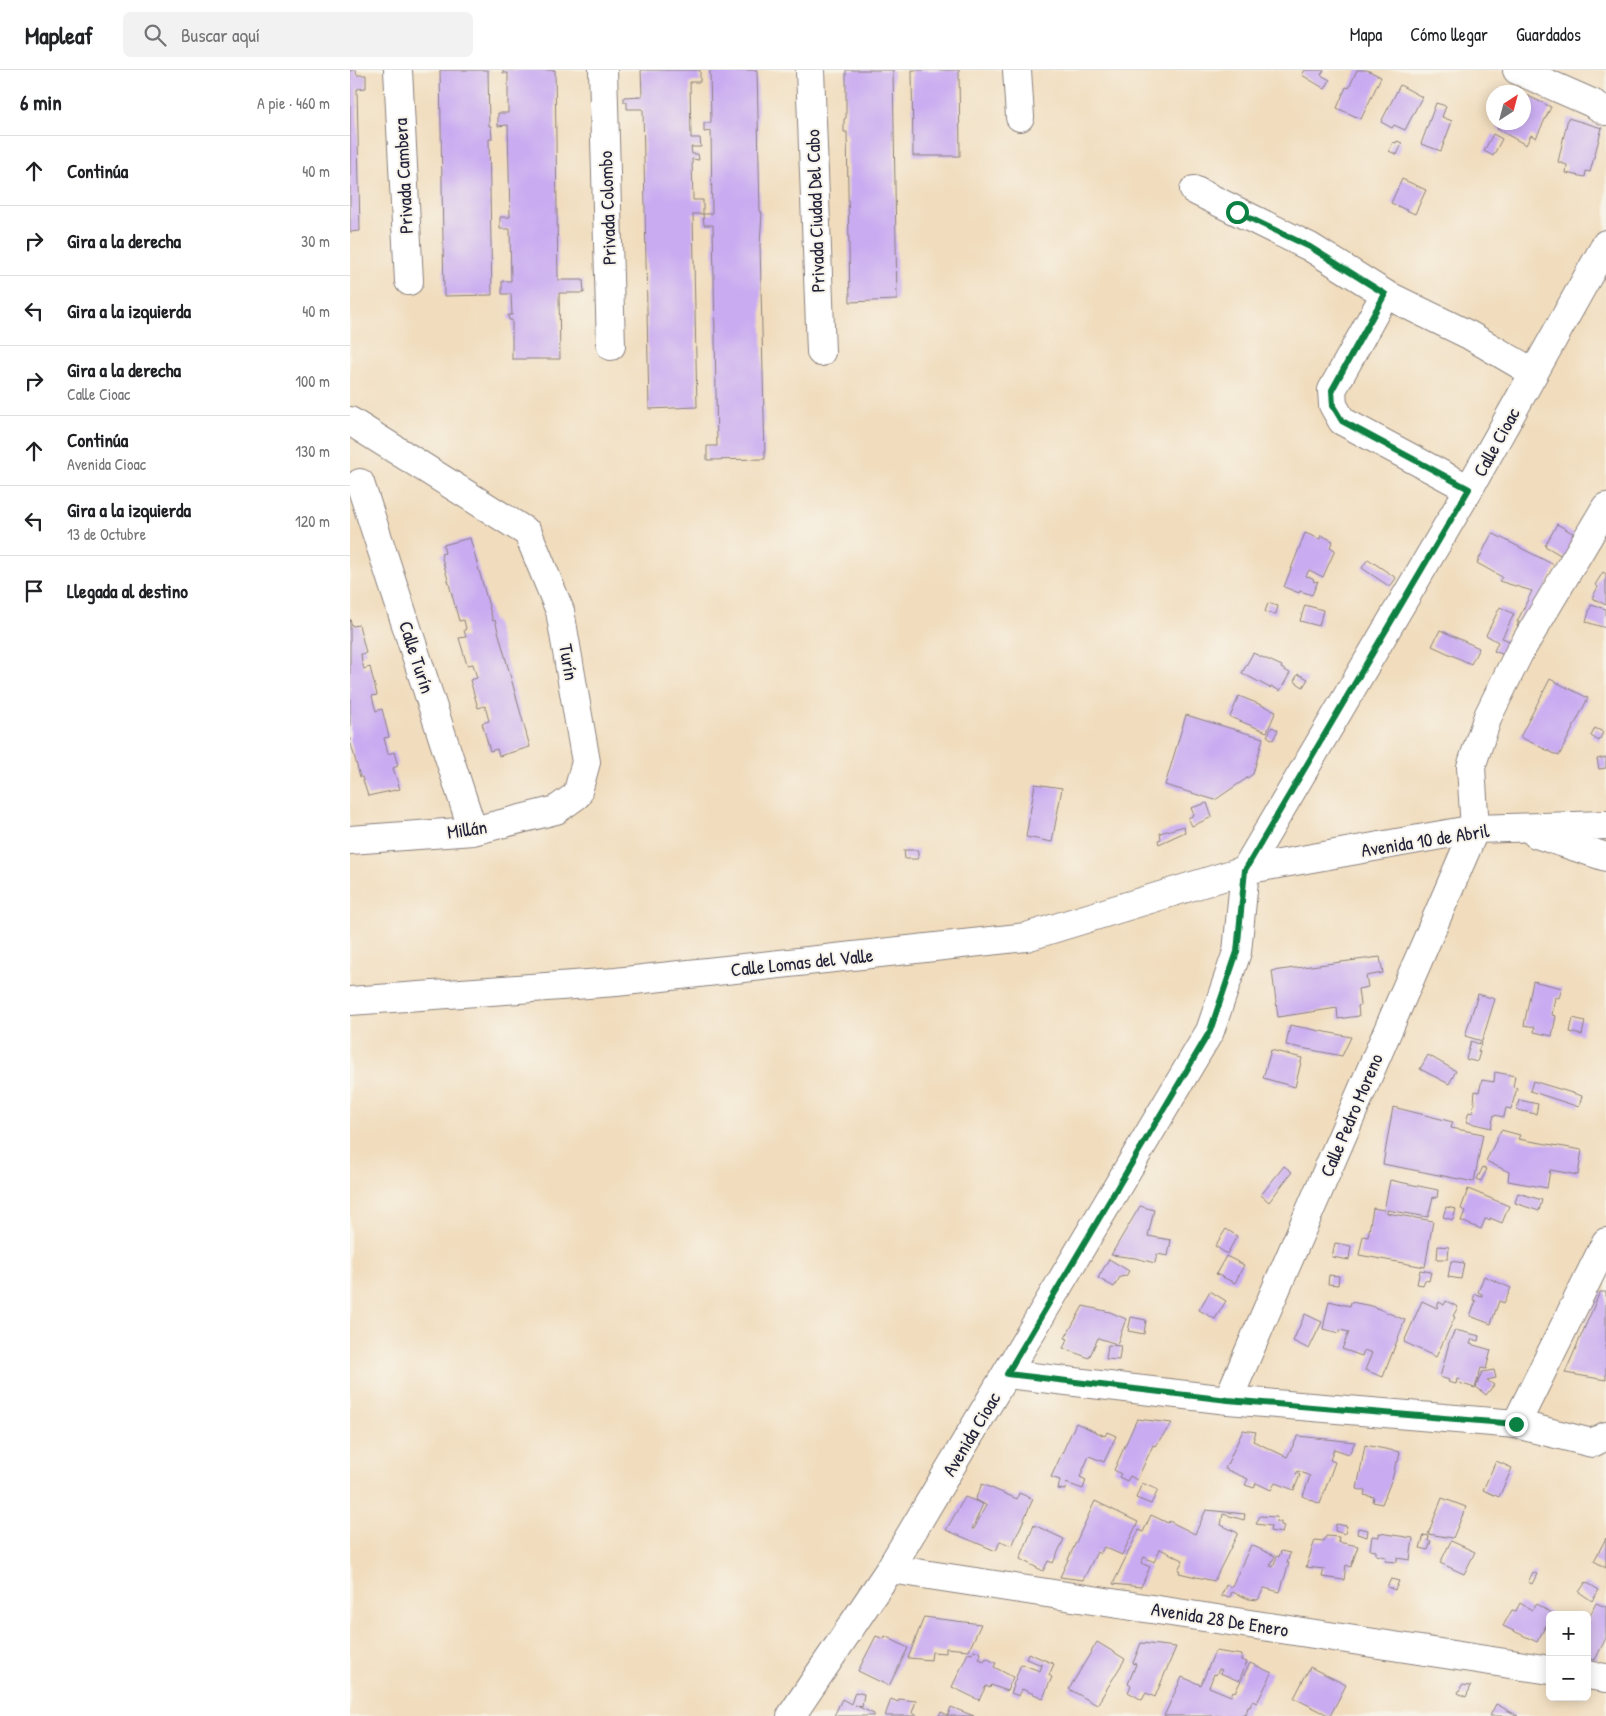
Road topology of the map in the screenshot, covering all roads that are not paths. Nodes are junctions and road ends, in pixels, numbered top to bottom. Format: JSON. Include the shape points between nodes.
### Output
{"nodes":[{"id":1,"x":398,"y":70,"type":"edge"},
{"id":2,"x":603,"y":70,"type":"edge"},
{"id":3,"x":810,"y":70,"type":"edge"},
{"id":4,"x":1017,"y":70,"type":"edge"},
{"id":5,"x":1517,"y":70,"type":"edge"},
{"id":6,"x":1606,"y":111,"type":"edge"},
{"id":7,"x":1020,"y":117,"type":"dead end"},
{"id":8,"x":1194,"y":190,"type":"dead end"},
{"id":9,"x":1606,"y":244,"type":"edge"},
{"id":10,"x":408,"y":281,"type":"dead end"},
{"id":11,"x":1385,"y":294,"type":"junction"},
{"id":12,"x":611,"y":346,"type":"dead end"},
{"id":13,"x":821,"y":352,"type":"dead end"},
{"id":14,"x":1534,"y":373,"type":"junction"},
{"id":15,"x":350,"y":421,"type":"edge"},
{"id":16,"x":360,"y":483,"type":"dead end"},
{"id":17,"x":1469,"y":489,"type":"junction"},
{"id":18,"x":1606,"y":507,"type":"edge"},
{"id":19,"x":577,"y":795,"type":"joint"},
{"id":20,"x":1606,"y":825,"type":"edge"},
{"id":21,"x":1520,"y":828,"type":"junction"},
{"id":22,"x":1475,"y":830,"type":"junction"},
{"id":23,"x":473,"y":831,"type":"junction"},
{"id":24,"x":350,"y":840,"type":"edge"},
{"id":25,"x":1606,"y":857,"type":"edge"},
{"id":26,"x":1245,"y":870,"type":"junction"},
{"id":27,"x":350,"y":1001,"type":"edge"},
{"id":28,"x":1606,"y":1242,"type":"edge"},
{"id":29,"x":1007,"y":1374,"type":"junction"},
{"id":30,"x":1228,"y":1400,"type":"junction"},
{"id":31,"x":1516,"y":1424,"type":"junction"},
{"id":32,"x":1601,"y":1442,"type":"edge"},
{"id":33,"x":890,"y":1569,"type":"junction"},
{"id":34,"x":1546,"y":1669,"type":"edge"},
{"id":35,"x":1591,"y":1676,"type":"edge"},
{"id":36,"x":1606,"y":1678,"type":"edge"},
{"id":37,"x":791,"y":1716,"type":"edge"}],
"edges":[{"from":1,"to":10,"type":"street","name":"Privada Cambera"},
{"from":2,"to":12,"type":"street","name":"Privada Colombo"},
{"from":3,"to":13,"type":"street","name":"Privada Ciudad Del Cabo"},
{"from":4,"to":7,"type":"street"},
{"from":5,"to":6,"type":"street"},
{"from":8,"to":11,"type":"street","via":[[1310,247]]},
{"from":9,"to":14,"type":"street","name":"Calle Cioac"},
{"from":11,"to":14,"type":"street","via":[[1469,335]]},
{"from":11,"to":17,"type":"street","via":[[1332,390],[1333,406],[1342,421]]},
{"from":14,"to":17,"type":"street","name":"Calle Cioac"},
{"from":15,"to":19,"type":"street","name":"Turín","via":[[528,533],[560,611],[586,762]]},
{"from":16,"to":23,"type":"street","name":"Calle Turín"},
{"from":17,"to":26,"type":"street","name":"Calle Cioac"},
{"from":18,"to":22,"type":"street","via":[[1519,653],[1488,716],[1471,767]]},
{"from":19,"to":23,"type":"street","name":"Millán","via":[[556,810]]},
{"from":20,"to":21,"type":"street","name":"Avenida 10 de Abril"},
{"from":21,"to":22,"type":"street","name":"Avenida 10 de Abril"},
{"from":21,"to":25,"type":"street"},
{"from":22,"to":26,"type":"street","name":"Avenida 10 de Abril"},
{"from":22,"to":30,"type":"street","name":"Calle Pedro Moreno"},
{"from":23,"to":24,"type":"street","name":"Millán"},
{"from":26,"to":27,"type":"street","name":"Calle Lomas del Valle","via":[[1026,937],[616,982]]},
{"from":26,"to":29,"type":"street","name":"Avenida Cioac","via":[[1237,952],[1210,1031]]},
{"from":28,"to":31,"type":"street"},
{"from":29,"to":30,"type":"street"},
{"from":29,"to":33,"type":"street","name":"Avenida Cioac"},
{"from":30,"to":31,"type":"street"},
{"from":31,"to":32,"type":"street"},
{"from":33,"to":34,"type":"street","name":"Avenida 28 De Enero"},
{"from":33,"to":37,"type":"street","name":"Avenida Cioac"},
{"from":35,"to":36,"type":"street"}]}
